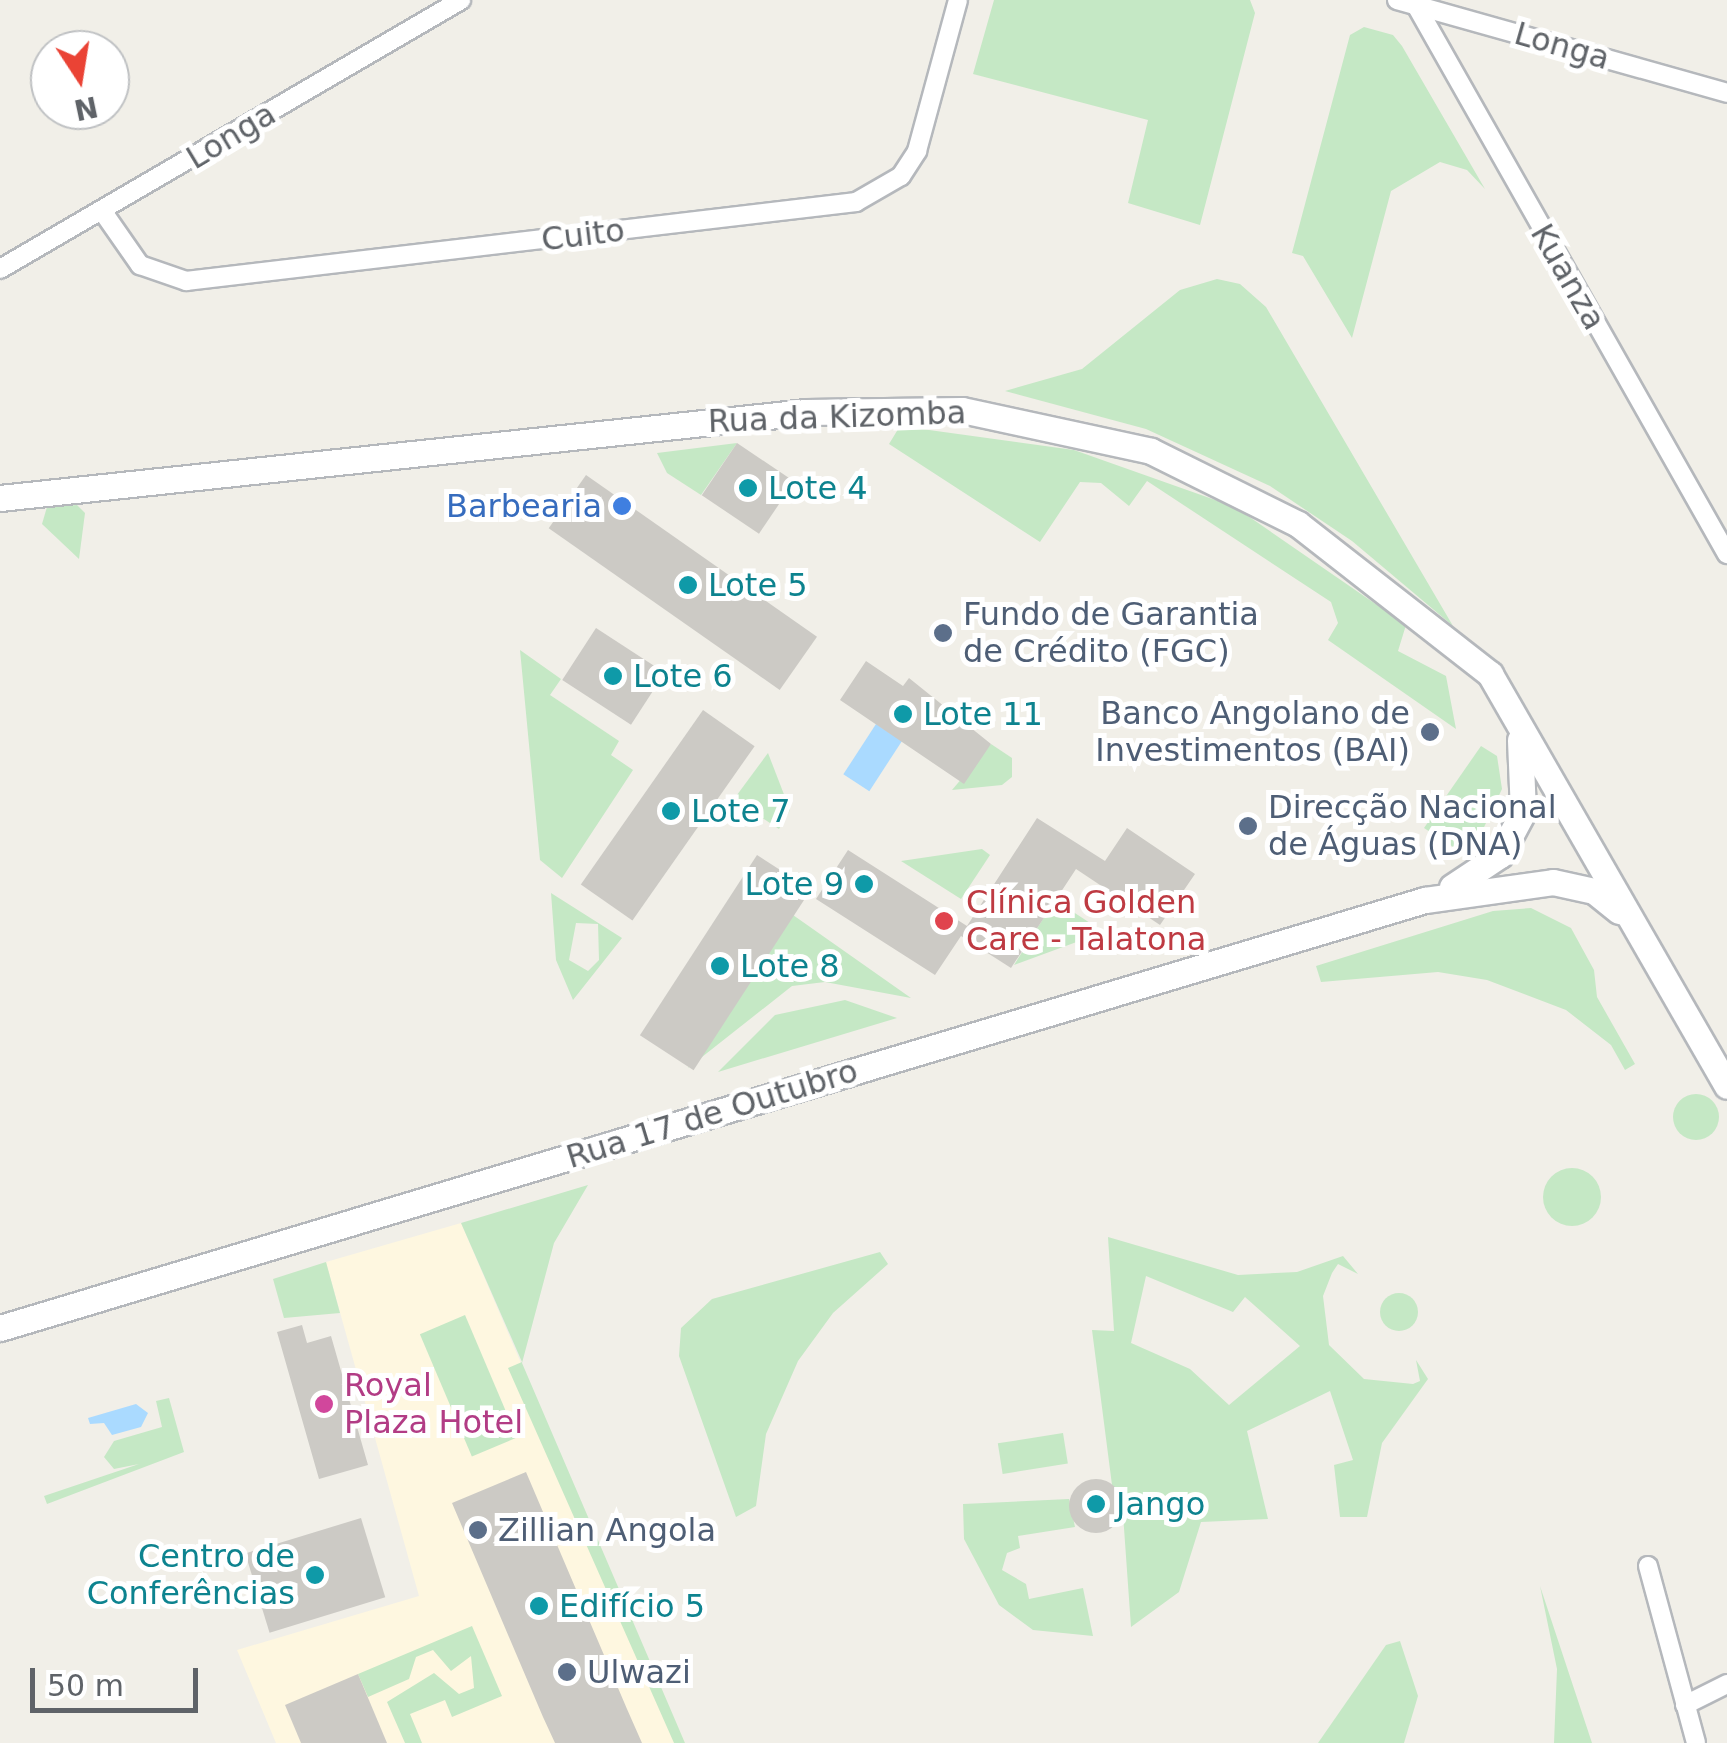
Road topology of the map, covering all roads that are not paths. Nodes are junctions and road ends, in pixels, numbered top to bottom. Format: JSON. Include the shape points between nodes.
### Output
{"nodes":[{"id":1,"x":461,"y":0,"type":"edge"},
{"id":2,"x":958,"y":0,"type":"edge"},
{"id":3,"x":1407,"y":1,"type":"edge"},
{"id":4,"x":1727,"y":93,"type":"edge"},
{"id":5,"x":103,"y":212,"type":"junction"},
{"id":6,"x":0,"y":269,"type":"edge"},
{"id":7,"x":0,"y":498,"type":"edge"},
{"id":8,"x":1727,"y":554,"type":"edge"},
{"id":9,"x":1518,"y":725,"type":"junction"},
{"id":10,"x":1425,"y":900,"type":"junction"},
{"id":11,"x":1630,"y":920,"type":"junction"},
{"id":12,"x":1727,"y":1086,"type":"edge"},
{"id":13,"x":0,"y":1328,"type":"edge"},
{"id":14,"x":1648,"y":1566,"type":"dead end"},
{"id":15,"x":1727,"y":1684,"type":"edge"},
{"id":16,"x":1685,"y":1705,"type":"junction"},
{"id":17,"x":1696,"y":1743,"type":"edge"}],
"edges":[{"from":1,"to":5,"type":"street","name":"Longa"},
{"from":2,"to":5,"type":"street","name":"Cuito","via":[[917,151],[882,192],[856,202],[186,281],[140,265]]},
{"from":3,"to":4,"type":"street","name":"Longa"},
{"from":3,"to":8,"type":"street","name":"Kuanza"},
{"from":5,"to":6,"type":"street","name":"Longa"},
{"from":7,"to":9,"type":"main road","name":"Rua da Kizomba","via":[[616,428],[962,410],[1100,436],[1250,496],[1450,637],[1490,674]]},
{"from":9,"to":10,"type":"main road","via":[[1527,782],[1512,834],[1486,869]]},
{"from":9,"to":11,"type":"main road","name":"Rua da Kizomba"},
{"from":10,"to":11,"type":"main road","via":[[1553,882],[1594,891]]},
{"from":10,"to":13,"type":"main road","name":"Rua 17 de Outubro"},
{"from":11,"to":12,"type":"main road","name":"Rua da Kizomba"},
{"from":14,"to":16,"type":"street"},
{"from":15,"to":16,"type":"street"},
{"from":16,"to":17,"type":"street"}]}
